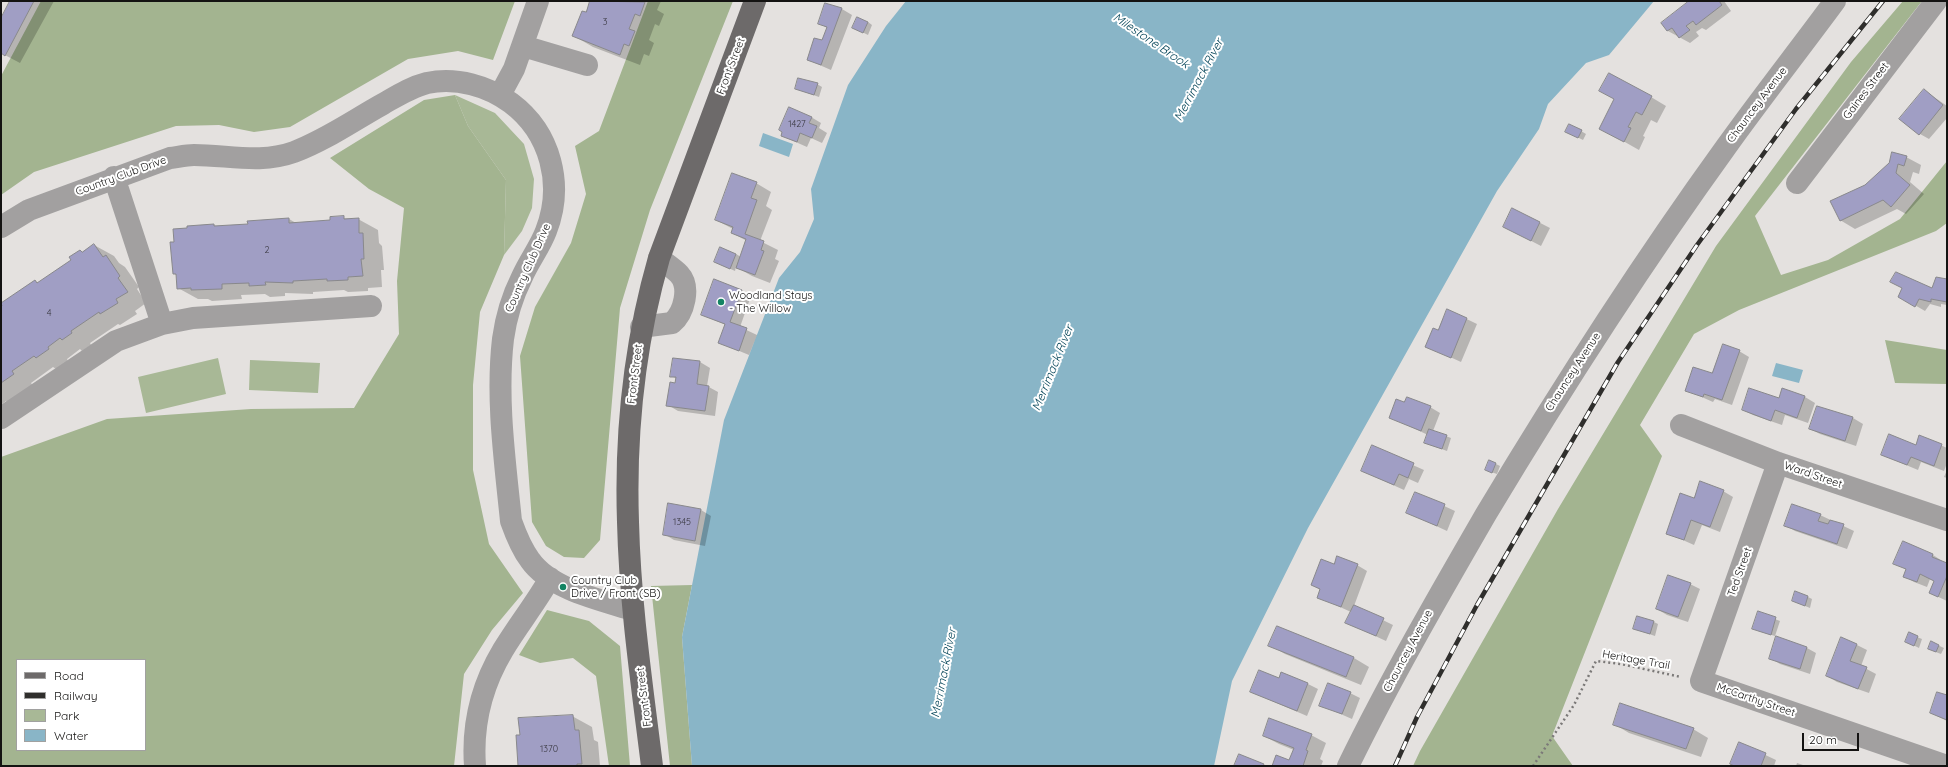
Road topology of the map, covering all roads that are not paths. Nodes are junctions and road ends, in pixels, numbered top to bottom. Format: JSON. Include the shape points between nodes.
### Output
{"nodes":[{"id":1,"x":538,"y":1,"type":"edge"},
{"id":2,"x":755,"y":1,"type":"edge"},
{"id":3,"x":1834,"y":1,"type":"edge"},
{"id":4,"x":1936,"y":1,"type":"edge"},
{"id":5,"x":523,"y":46,"type":"junction"},
{"id":6,"x":587,"y":65,"type":"dead end"},
{"id":7,"x":500,"y":95,"type":"junction"},
{"id":8,"x":114,"y":177,"type":"junction"},
{"id":9,"x":1797,"y":182,"type":"dead end"},
{"id":10,"x":1,"y":227,"type":"edge"},
{"id":11,"x":659,"y":258,"type":"junction"},
{"id":12,"x":371,"y":306,"type":"dead end"},
{"id":13,"x":162,"y":324,"type":"junction"},
{"id":14,"x":641,"y":328,"type":"junction"},
{"id":15,"x":1,"y":418,"type":"edge"},
{"id":16,"x":1681,"y":425,"type":"dead end"},
{"id":17,"x":1778,"y":463,"type":"junction"},
{"id":18,"x":1947,"y":520,"type":"edge"},
{"id":19,"x":550,"y":578,"type":"junction"},
{"id":20,"x":634,"y":610,"type":"junction"},
{"id":21,"x":1701,"y":681,"type":"joint"},
{"id":22,"x":475,"y":766,"type":"edge"},
{"id":23,"x":652,"y":766,"type":"edge"},
{"id":24,"x":1348,"y":766,"type":"edge"},
{"id":25,"x":1947,"y":766,"type":"edge"}],
"edges":[{"from":1,"to":5,"type":"street"},
{"from":2,"to":11,"type":"main road","name":"Front Street"},
{"from":3,"to":24,"type":"street","name":"Chauncey Avenue","via":[[1726,147],[1611,314],[1538,427],[1435,601]]},
{"from":4,"to":9,"type":"street","name":"Gaines Street"},
{"from":5,"to":6,"type":"street"},
{"from":5,"to":7,"type":"street"},
{"from":7,"to":8,"type":"street","name":"Country Club Drive","via":[[468,84],[428,83],[409,89],[316,143],[292,153],[252,159],[192,155],[170,158]]},
{"from":7,"to":19,"type":"street","name":"Country Club Drive","via":[[540,134],[548,150],[552,168],[552,210],[546,231],[522,277],[506,321],[500,384],[511,521],[530,562]]},
{"from":8,"to":10,"type":"street","name":"Country Club Drive","via":[[29,210]]},
{"from":8,"to":13,"type":"street"},
{"from":11,"to":14,"type":"main road","name":"Front Street"},
{"from":11,"to":14,"type":"street","via":[[680,274],[685,285],[682,308],[672,323]]},
{"from":12,"to":13,"type":"street","via":[[200,317]]},
{"from":13,"to":15,"type":"street","via":[[116,341]]},
{"from":14,"to":20,"type":"main road","name":"Front Street","via":[[629,431],[628,522]]},
{"from":16,"to":17,"type":"street","name":"Ward Street"},
{"from":17,"to":18,"type":"street","name":"Ward Street"},
{"from":17,"to":21,"type":"street","name":"Ted Street"},
{"from":19,"to":20,"type":"street","name":"Country Club Drive","via":[[577,592]]},
{"from":19,"to":22,"type":"street","via":[[503,650],[489,678],[480,704],[475,732]]},
{"from":20,"to":23,"type":"main road","name":"Front Street"},
{"from":21,"to":25,"type":"street","name":"McCarthy Street"}]}
